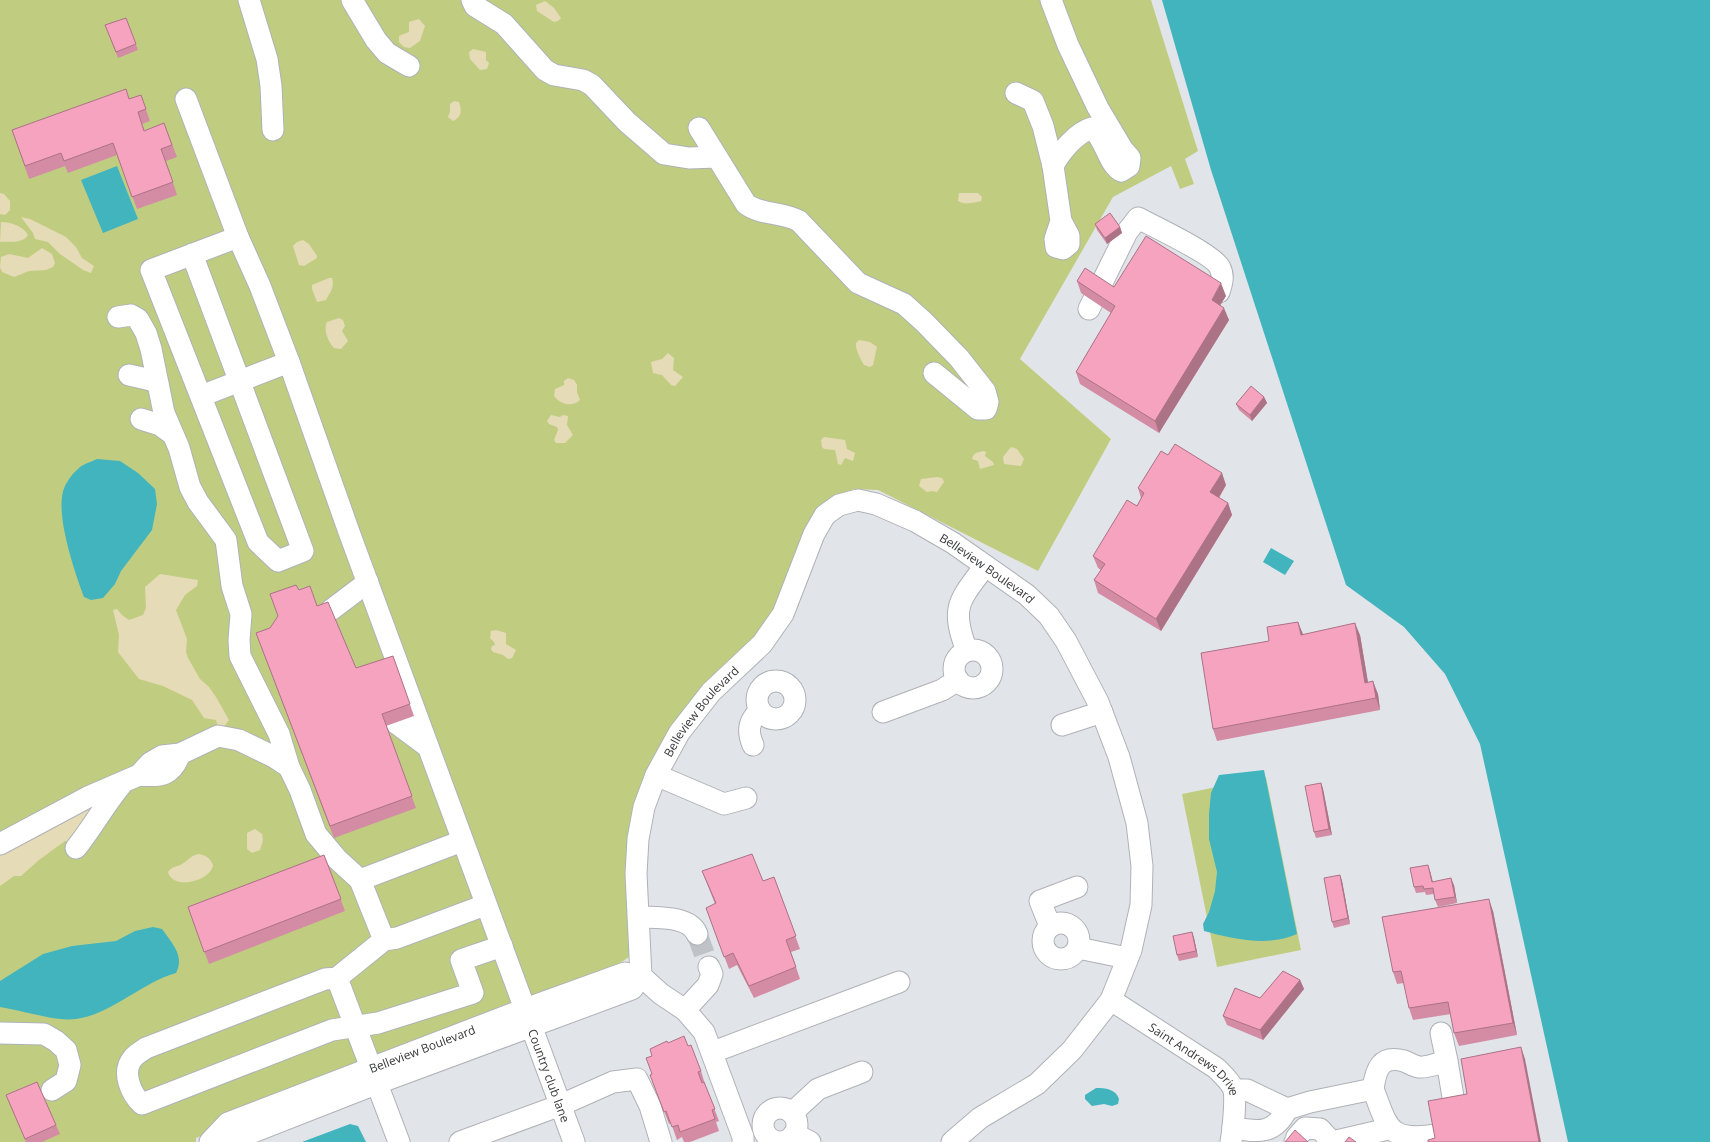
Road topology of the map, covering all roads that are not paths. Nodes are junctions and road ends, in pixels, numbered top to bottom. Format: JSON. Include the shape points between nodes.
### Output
{"nodes":[{"id":1,"x":249,"y":0,"type":"edge"},
{"id":2,"x":352,"y":0,"type":"edge"},
{"id":3,"x":472,"y":0,"type":"edge"},
{"id":4,"x":1051,"y":0,"type":"edge"},
{"id":5,"x":409,"y":66,"type":"dead end"},
{"id":6,"x":1016,"y":93,"type":"dead end"},
{"id":7,"x":186,"y":99,"type":"dead end"},
{"id":8,"x":699,"y":128,"type":"dead end"},
{"id":9,"x":273,"y":130,"type":"dead end"},
{"id":10,"x":716,"y":156,"type":"junction"},
{"id":11,"x":1053,"y":166,"type":"junction"},
{"id":12,"x":1061,"y":221,"type":"dead end"},
{"id":13,"x":238,"y":237,"type":"junction"},
{"id":14,"x":192,"y":254,"type":"junction"},
{"id":15,"x":1219,"y":292,"type":"edge"},
{"id":16,"x":1089,"y":309,"type":"dead end"},
{"id":17,"x":118,"y":317,"type":"dead end"},
{"id":18,"x":289,"y":362,"type":"junction"},
{"id":19,"x":934,"y":373,"type":"dead end"},
{"id":20,"x":129,"y":376,"type":"dead end"},
{"id":21,"x":241,"y":381,"type":"junction"},
{"id":22,"x":158,"y":384,"type":"junction"},
{"id":23,"x":201,"y":396,"type":"junction"},
{"id":24,"x":141,"y":419,"type":"dead end"},
{"id":25,"x":171,"y":433,"type":"junction"},
{"id":26,"x":985,"y":566,"type":"junction"},
{"id":27,"x":368,"y":582,"type":"junction"},
{"id":28,"x":331,"y":610,"type":"edge"},
{"id":29,"x":384,"y":626,"type":"junction"},
{"id":30,"x":966,"y":651,"type":"junction"},
{"id":31,"x":742,"y":663,"type":"junction"},
{"id":32,"x":380,"y":673,"type":"edge"},
{"id":33,"x":958,"y":680,"type":"junction"},
{"id":34,"x":763,"y":686,"type":"junction"},
{"id":35,"x":760,"y":711,"type":"junction"},
{"id":36,"x":883,"y":712,"type":"dead end"},
{"id":37,"x":1102,"y":712,"type":"junction"},
{"id":38,"x":396,"y":723,"type":"edge"},
{"id":39,"x":1062,"y":725,"type":"dead end"},
{"id":40,"x":753,"y":745,"type":"dead end"},
{"id":41,"x":427,"y":746,"type":"junction"},
{"id":42,"x":288,"y":767,"type":"junction"},
{"id":43,"x":656,"y":775,"type":"junction"},
{"id":44,"x":132,"y":778,"type":"junction"},
{"id":45,"x":746,"y":798,"type":"dead end"},
{"id":46,"x":462,"y":841,"type":"junction"},
{"id":47,"x":0,"y":844,"type":"edge"},
{"id":48,"x":76,"y":848,"type":"dead end"},
{"id":49,"x":360,"y":880,"type":"junction"},
{"id":50,"x":1077,"y":887,"type":"dead end"},
{"id":51,"x":485,"y":905,"type":"junction"},
{"id":52,"x":639,"y":917,"type":"junction"},
{"id":53,"x":1050,"y":926,"type":"junction"},
{"id":54,"x":697,"y":934,"type":"tunnel mouth"},
{"id":55,"x":384,"y":940,"type":"junction"},
{"id":56,"x":502,"y":946,"type":"junction"},
{"id":57,"x":1078,"y":948,"type":"junction"},
{"id":58,"x":1127,"y":958,"type":"junction"},
{"id":59,"x":709,"y":967,"type":"tunnel mouth"},
{"id":60,"x":641,"y":976,"type":"junction"},
{"id":61,"x":336,"y":978,"type":"junction"},
{"id":62,"x":899,"y":982,"type":"dead end"},
{"id":63,"x":1111,"y":1000,"type":"junction"},
{"id":64,"x":685,"y":1010,"type":"junction"},
{"id":65,"x":528,"y":1017,"type":"junction"},
{"id":66,"x":356,"y":1026,"type":"junction"},
{"id":67,"x":0,"y":1033,"type":"edge"},
{"id":68,"x":1441,"y":1033,"type":"dead end"},
{"id":69,"x":713,"y":1052,"type":"junction"},
{"id":70,"x":1447,"y":1061,"type":"junction"},
{"id":71,"x":862,"y":1072,"type":"dead end"},
{"id":72,"x":375,"y":1075,"type":"junction"},
{"id":73,"x":1373,"y":1089,"type":"junction"},
{"id":74,"x":52,"y":1090,"type":"dead end"},
{"id":75,"x":1234,"y":1090,"type":"junction"},
{"id":76,"x":561,"y":1105,"type":"junction"},
{"id":77,"x":1287,"y":1109,"type":"junction"},
{"id":78,"x":1455,"y":1109,"type":"edge"},
{"id":79,"x":792,"y":1113,"type":"junction"},
{"id":80,"x":1388,"y":1129,"type":"junction"},
{"id":81,"x":1232,"y":1135,"type":"edge"},
{"id":82,"x":1436,"y":1135,"type":"edge"},
{"id":83,"x":771,"y":1138,"type":"edge"},
{"id":84,"x":802,"y":1138,"type":"edge"},
{"id":85,"x":473,"y":1140,"type":"edge"},
{"id":86,"x":743,"y":1140,"type":"edge"},
{"id":87,"x":210,"y":1142,"type":"edge"},
{"id":88,"x":223,"y":1142,"type":"edge"},
{"id":89,"x":399,"y":1142,"type":"edge"},
{"id":90,"x":574,"y":1142,"type":"edge"},
{"id":91,"x":662,"y":1142,"type":"edge"},
{"id":92,"x":952,"y":1142,"type":"edge"},
{"id":93,"x":1295,"y":1142,"type":"edge"},
{"id":94,"x":1332,"y":1142,"type":"edge"}],
"edges":[{"from":1,"to":9,"type":"street","via":[[267,59]]},
{"from":2,"to":5,"type":"street","via":[[376,40],[387,53]]},
{"from":3,"to":10,"type":"street","via":[[475,6],[504,24],[545,70],[554,75],[592,85],[627,122],[664,154],[689,158]]},
{"from":4,"to":11,"type":"street","via":[[1068,45],[1098,108],[1130,158],[1129,166],[1122,171],[1113,166],[1099,134],[1092,128],[1077,137],[1057,158]]},
{"from":6,"to":11,"type":"street","via":[[1033,101],[1044,126]]},
{"from":7,"to":13,"type":"street","name":"Country club lane"},
{"from":8,"to":10,"type":"street"},
{"from":10,"to":19,"type":"street","via":[[746,204],[752,208],[790,216],[799,221],[858,283],[904,304],[924,322],[959,358],[985,391],[988,402],[986,409],[978,409]]},
{"from":11,"to":12,"type":"street"},
{"from":13,"to":14,"type":"street"},
{"from":13,"to":18,"type":"street","name":"Country club lane"},
{"from":14,"to":21,"type":"street"},
{"from":14,"to":23,"type":"street","via":[[151,270]]},
{"from":15,"to":16,"type":"street","via":[[1223,279],[1220,266],[1204,253],[1138,218],[1127,232]]},
{"from":17,"to":22,"type":"street","via":[[131,315],[138,319],[151,349]]},
{"from":18,"to":21,"type":"street"},
{"from":18,"to":27,"type":"street","name":"Country club lane"},
{"from":20,"to":22,"type":"street"},
{"from":21,"to":23,"type":"street"},
{"from":21,"to":23,"type":"street","via":[[303,551],[278,561],[258,542]]},
{"from":22,"to":25,"type":"street"},
{"from":24,"to":25,"type":"street","via":[[160,424]]},
{"from":25,"to":42,"type":"street","via":[[179,448],[190,487],[226,540],[232,586],[241,614],[238,640],[240,656],[279,734]]},
{"from":26,"to":30,"type":"street","via":[[964,595],[957,613],[959,632]]},
{"from":26,"to":31,"type":"street","name":"Belleview Boulevard","via":[[953,543],[915,521],[876,504],[858,500],[839,505],[825,515],[814,534],[783,614],[762,644]]},
{"from":26,"to":37,"type":"street","name":"Belleview Boulevard","via":[[1027,595],[1049,616],[1082,669]]},
{"from":27,"to":28,"type":"street"},
{"from":27,"to":29,"type":"street","name":"Country club lane"},
{"from":29,"to":32,"type":"street"},
{"from":29,"to":41,"type":"street","name":"Country club lane"},
{"from":30,"to":33,"type":"street","via":[[955,663]]},
{"from":30,"to":33,"type":"street","via":[[979,651],[985,654],[992,664],[990,677],[982,686],[975,687]]},
{"from":31,"to":34,"type":"street"},
{"from":31,"to":43,"type":"street","name":"Belleview Boulevard","via":[[712,692],[679,734]]},
{"from":33,"to":36,"type":"street","via":[[942,690]]},
{"from":34,"to":35,"type":"street","via":[[757,695]]},
{"from":34,"to":35,"type":"street","via":[[774,681],[786,684],[793,693],[794,705],[787,715],[776,719]]},
{"from":35,"to":40,"type":"street","via":[[750,721]]},
{"from":37,"to":39,"type":"street"},
{"from":37,"to":58,"type":"street","name":"Belleview Boulevard","via":[[1119,757],[1137,823],[1142,866],[1141,905]]},
{"from":38,"to":41,"type":"street"},
{"from":41,"to":46,"type":"street","name":"Country club lane"},
{"from":42,"to":44,"type":"street","via":[[274,757],[239,740],[218,736],[180,754],[162,756]]},
{"from":42,"to":49,"type":"street","via":[[300,790],[316,834]]},
{"from":43,"to":45,"type":"street","via":[[724,804]]},
{"from":43,"to":52,"type":"street","name":"Belleview Boulevard","via":[[644,807],[638,839],[636,874]]},
{"from":44,"to":47,"type":"street","via":[[88,797]]},
{"from":44,"to":48,"type":"street","via":[[107,802]]},
{"from":46,"to":49,"type":"street"},
{"from":46,"to":51,"type":"street","name":"Country club lane"},
{"from":49,"to":55,"type":"street"},
{"from":50,"to":53,"type":"street","via":[[1040,901]]},
{"from":51,"to":55,"type":"street","via":[[397,938]]},
{"from":51,"to":56,"type":"street","name":"Country club lane"},
{"from":52,"to":54,"type":"street","via":[[684,921],[695,929]]},
{"from":52,"to":60,"type":"street","name":"Belleview Boulevard"},
{"from":53,"to":57,"type":"street","via":[[1061,923],[1072,927],[1079,937]]},
{"from":53,"to":57,"type":"street","via":[[1042,942],[1046,954],[1051,958],[1064,960]]},
{"from":55,"to":61,"type":"street"},
{"from":56,"to":65,"type":"street","name":"Country club lane"},
{"from":56,"to":66,"type":"street","via":[[461,960],[473,994],[378,1023]]},
{"from":57,"to":58,"type":"street"},
{"from":58,"to":63,"type":"street","name":"Belleview Boulevard"},
{"from":59,"to":64,"type":"street","via":[[712,974],[708,985]]},
{"from":60,"to":64,"type":"street","via":[[661,994]]},
{"from":60,"to":65,"type":"street","name":"Belleview Boulevard","via":[[625,973]]},
{"from":61,"to":66,"type":"street"},
{"from":61,"to":66,"type":"street","via":[[325,979],[146,1048],[132,1059],[128,1071],[134,1096],[142,1104],[332,1030]]},
{"from":62,"to":69,"type":"street"},
{"from":63,"to":75,"type":"street","name":"Saint Andrews Drive","via":[[1216,1068]]},
{"from":63,"to":92,"type":"street","name":"Belleview Boulevard","via":[[1072,1050],[1037,1084],[980,1118]]},
{"from":64,"to":69,"type":"street","via":[[704,1032]]},
{"from":65,"to":72,"type":"street","name":"Belleview Boulevard"},
{"from":65,"to":76,"type":"street","name":"Country club lane"},
{"from":66,"to":72,"type":"street"},
{"from":67,"to":74,"type":"street","via":[[44,1034],[66,1050],[70,1065],[66,1081]]},
{"from":68,"to":70,"type":"street"},
{"from":69,"to":86,"type":"street"},
{"from":70,"to":73,"type":"street","via":[[1420,1067],[1391,1059],[1382,1063],[1379,1068]]},
{"from":70,"to":78,"type":"street"},
{"from":71,"to":79,"type":"street","via":[[818,1089]]},
{"from":72,"to":87,"type":"street","name":"Belleview Boulevard","via":[[228,1123]]},
{"from":72,"to":88,"type":"street","name":"Belleview Boulevard","via":[[235,1139]]},
{"from":72,"to":89,"type":"street"},
{"from":73,"to":77,"type":"street"},
{"from":73,"to":80,"type":"street"},
{"from":75,"to":77,"type":"street","via":[[1247,1090]]},
{"from":75,"to":81,"type":"street","name":"Saint Andrews Drive"},
{"from":76,"to":85,"type":"street"},
{"from":76,"to":90,"type":"street","name":"Country club lane"},
{"from":76,"to":91,"type":"street","via":[[613,1082],[637,1079],[650,1106]]},
{"from":77,"to":81,"type":"street","via":[[1281,1121],[1269,1129]]},
{"from":79,"to":83,"type":"street","via":[[783,1108],[772,1110],[764,1119]]},
{"from":79,"to":84,"type":"street"},
{"from":80,"to":82,"type":"street","via":[[1399,1137],[1421,1139]]},
{"from":80,"to":94,"type":"street"},
{"from":83,"to":84,"type":"street","via":[[786,1141]]},
{"from":83,"to":86,"type":"street"},
{"from":93,"to":94,"type":"street","via":[[1305,1128],[1320,1129]]}]}
